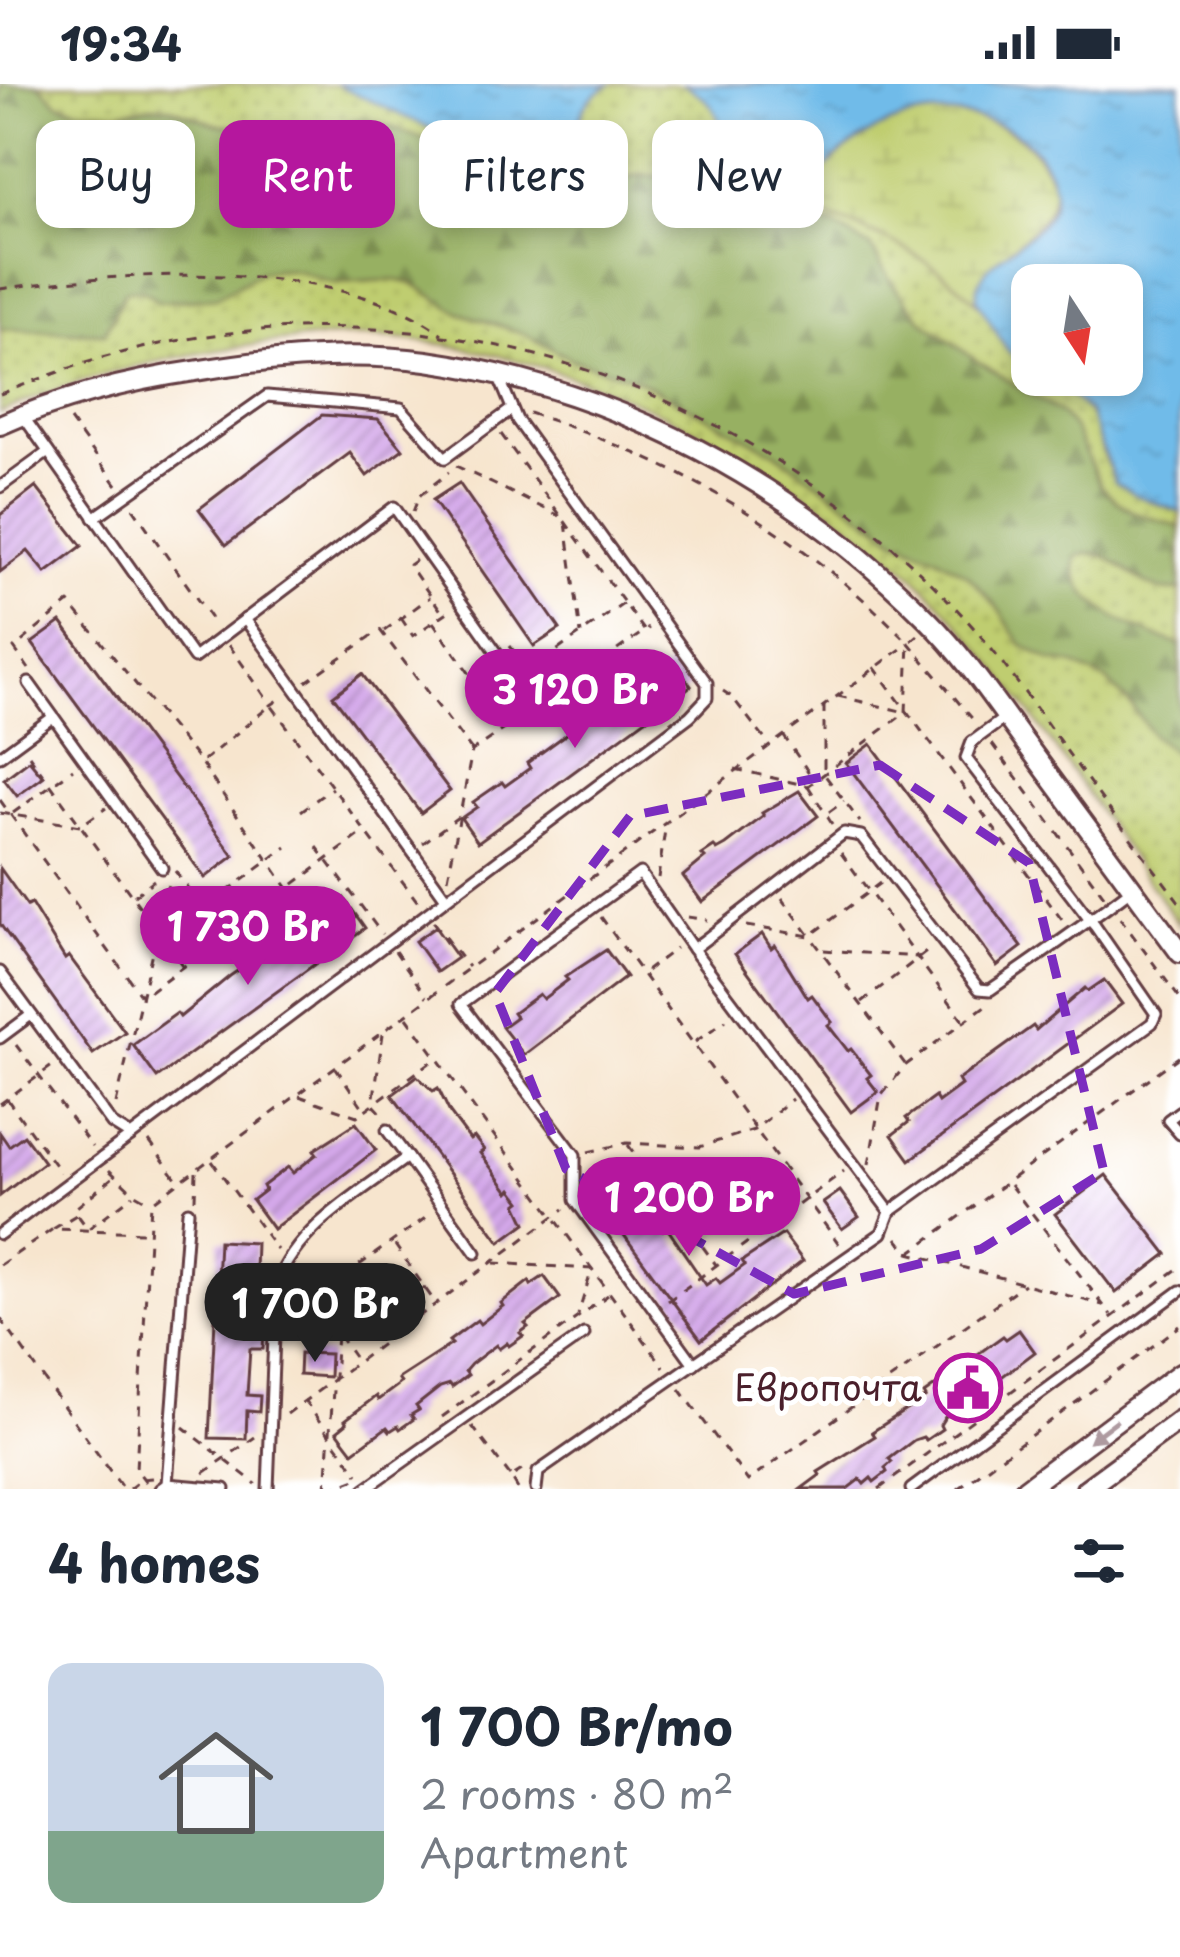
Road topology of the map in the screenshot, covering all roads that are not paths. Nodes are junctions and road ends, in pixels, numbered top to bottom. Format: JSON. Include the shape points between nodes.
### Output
{"nodes":[{"id":1,"x":498,"y":375,"type":"junction"},
{"id":2,"x":22,"y":415,"type":"junction"},
{"id":3,"x":514,"y":415,"type":"junction"},
{"id":4,"x":0,"y":425,"type":"edge"},
{"id":5,"x":48,"y":452,"type":"junction"},
{"id":6,"x":0,"y":487,"type":"edge"},
{"id":7,"x":94,"y":518,"type":"junction"},
{"id":8,"x":245,"y":620,"type":"junction"},
{"id":9,"x":498,"y":654,"type":"dead end"},
{"id":10,"x":29,"y":683,"type":"dead end"},
{"id":11,"x":53,"y":717,"type":"junction"},
{"id":12,"x":1006,"y":717,"type":"junction"},
{"id":13,"x":0,"y":756,"type":"edge"},
{"id":14,"x":164,"y":870,"type":"road end"},
{"id":15,"x":1132,"y":889,"type":"junction"},
{"id":16,"x":445,"y":897,"type":"junction"},
{"id":17,"x":1090,"y":920,"type":"junction"},
{"id":18,"x":693,"y":949,"type":"junction"},
{"id":19,"x":1180,"y":953,"type":"edge"},
{"id":20,"x":0,"y":972,"type":"edge"},
{"id":21,"x":31,"y":1015,"type":"junction"},
{"id":22,"x":3,"y":1036,"type":"edge"},
{"id":23,"x":1180,"y":1111,"type":"edge"},
{"id":24,"x":386,"y":1130,"type":"road end"},
{"id":25,"x":136,"y":1133,"type":"junction"},
{"id":26,"x":1180,"y":1134,"type":"edge"},
{"id":27,"x":407,"y":1157,"type":"junction"},
{"id":28,"x":188,"y":1210,"type":"dead end"},
{"id":29,"x":890,"y":1212,"type":"junction"},
{"id":30,"x":0,"y":1234,"type":"edge"},
{"id":31,"x":476,"y":1253,"type":"dead end"},
{"id":32,"x":1180,"y":1291,"type":"edge"},
{"id":33,"x":584,"y":1334,"type":"dead end"},
{"id":34,"x":694,"y":1364,"type":"junction"},
{"id":35,"x":1180,"y":1373,"type":"edge"},
{"id":36,"x":1180,"y":1420,"type":"edge"},
{"id":37,"x":163,"y":1486,"type":"edge"},
{"id":38,"x":366,"y":1488,"type":"edge"},
{"id":39,"x":225,"y":1489,"type":"edge"},
{"id":40,"x":266,"y":1489,"type":"edge"},
{"id":41,"x":536,"y":1489,"type":"edge"},
{"id":42,"x":911,"y":1489,"type":"edge"},
{"id":43,"x":1025,"y":1489,"type":"edge"},
{"id":44,"x":1086,"y":1489,"type":"edge"}],
"edges":[{"from":1,"to":2,"type":"street","via":[[382,358],[260,360],[151,377]]},
{"from":1,"to":3,"type":"lane"},
{"from":1,"to":12,"type":"street","via":[[626,415],[785,500],[931,623]]},
{"from":2,"to":4,"type":"street"},
{"from":2,"to":5,"type":"lane"},
{"from":3,"to":7,"type":"lane","via":[[445,458],[400,409],[267,396]]},
{"from":3,"to":16,"type":"lane","via":[[707,682],[707,698]]},
{"from":5,"to":6,"type":"lane"},
{"from":5,"to":7,"type":"lane"},
{"from":7,"to":8,"type":"lane","via":[[194,658]]},
{"from":8,"to":9,"type":"lane","via":[[394,507]]},
{"from":8,"to":16,"type":"lane"},
{"from":10,"to":11,"type":"lane"},
{"from":11,"to":13,"type":"lane"},
{"from":11,"to":14,"type":"lane"},
{"from":12,"to":15,"type":"street"},
{"from":12,"to":17,"type":"lane","via":[[972,742],[966,758]]},
{"from":15,"to":17,"type":"lane"},
{"from":15,"to":19,"type":"street"},
{"from":16,"to":25,"type":"lane"},
{"from":17,"to":18,"type":"lane","via":[[991,991],[979,989],[861,836],[844,833]]},
{"from":17,"to":29,"type":"lane","via":[[1154,1005],[1152,1023]]},
{"from":18,"to":29,"type":"lane"},
{"from":18,"to":34,"type":"lane","via":[[640,873],[461,1004],[575,1155],[575,1200]]},
{"from":20,"to":21,"type":"lane"},
{"from":21,"to":22,"type":"lane"},
{"from":21,"to":25,"type":"lane","via":[[112,1124]]},
{"from":23,"to":26,"type":"lane","via":[[1168,1120]]},
{"from":24,"to":27,"type":"lane"},
{"from":25,"to":30,"type":"lane"},
{"from":27,"to":31,"type":"lane"},
{"from":27,"to":40,"type":"lane","via":[[285,1260],[276,1285]]},
{"from":28,"to":37,"type":"lane"},
{"from":29,"to":34,"type":"lane","via":[[882,1233]]},
{"from":32,"to":42,"type":"lane"},
{"from":33,"to":38,"type":"lane"},
{"from":34,"to":41,"type":"lane","via":[[538,1472]]},
{"from":35,"to":43,"type":"street","one_way":true},
{"from":36,"to":44,"type":"street"},
{"from":37,"to":39,"type":"lane"}]}
